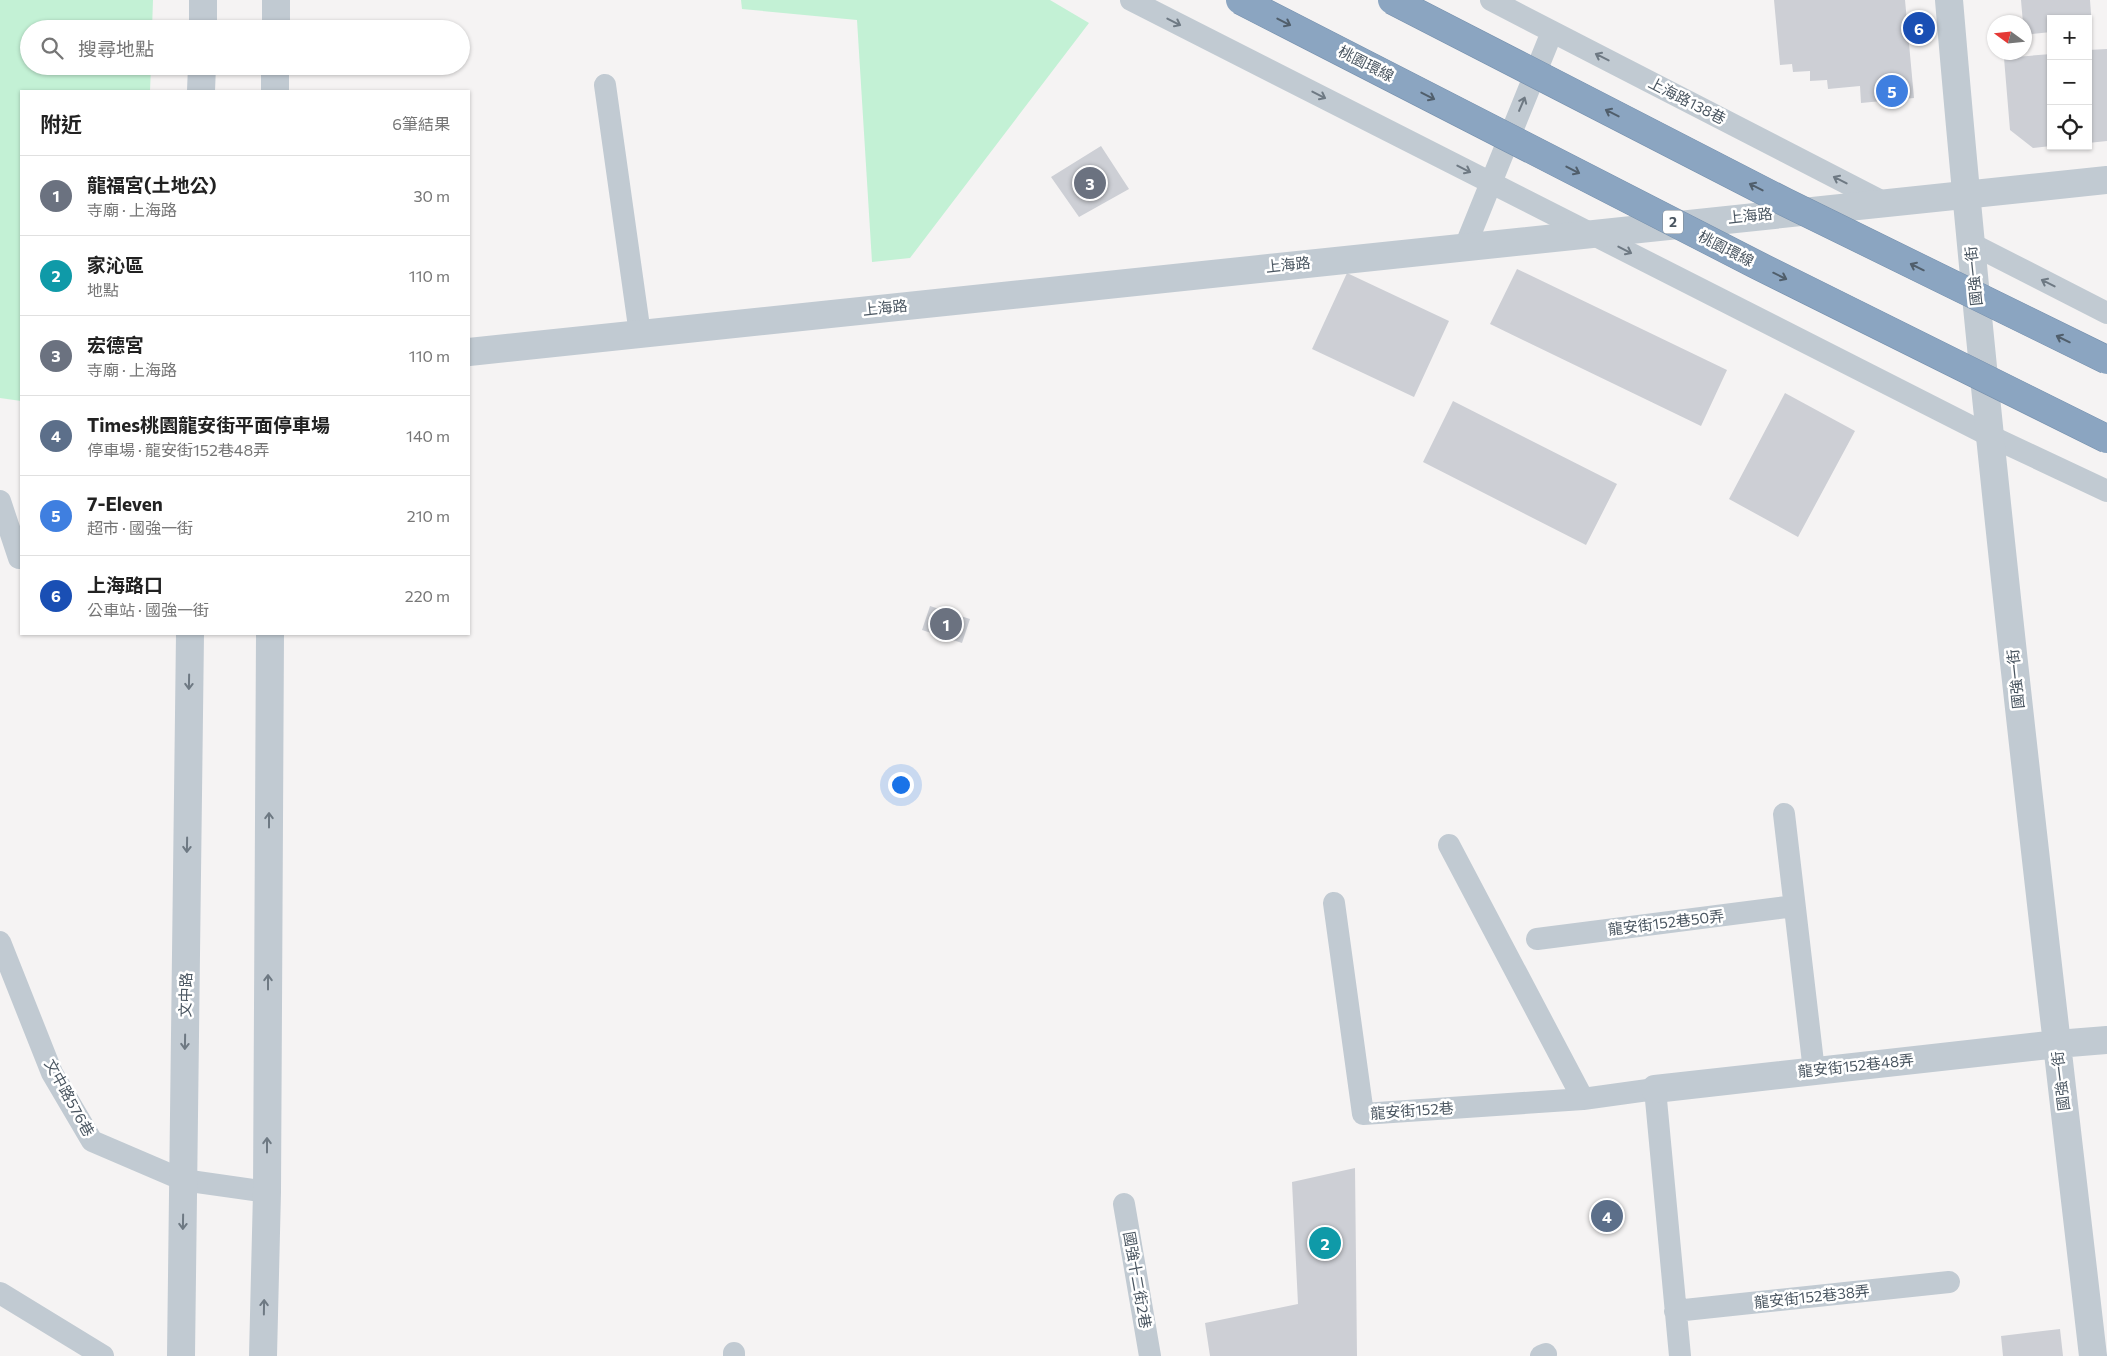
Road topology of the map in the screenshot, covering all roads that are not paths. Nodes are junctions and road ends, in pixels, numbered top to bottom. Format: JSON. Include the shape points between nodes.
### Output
{"nodes":[{"id":1,"x":203,"y":0,"type":"edge"},
{"id":2,"x":276,"y":0,"type":"edge"},
{"id":3,"x":1131,"y":0,"type":"edge"},
{"id":4,"x":1240,"y":0,"type":"edge"},
{"id":5,"x":1392,"y":0,"type":"edge"},
{"id":6,"x":1491,"y":0,"type":"edge"},
{"id":7,"x":1949,"y":0,"type":"edge"},
{"id":8,"x":203,"y":20,"type":"edge"},
{"id":9,"x":276,"y":20,"type":"edge"},
{"id":10,"x":1552,"y":32,"type":"junction"},
{"id":11,"x":202,"y":75,"type":"edge"},
{"id":12,"x":275,"y":75,"type":"edge"},
{"id":13,"x":605,"y":85,"type":"dead end"},
{"id":14,"x":201,"y":90,"type":"edge"},
{"id":15,"x":275,"y":90,"type":"edge"},
{"id":16,"x":2107,"y":180,"type":"edge"},
{"id":17,"x":1490,"y":182,"type":"junction"},
{"id":18,"x":1965,"y":194,"type":"junction"},
{"id":19,"x":1883,"y":202,"type":"junction"},
{"id":20,"x":1592,"y":233,"type":"junction"},
{"id":21,"x":1970,"y":242,"type":"junction"},
{"id":22,"x":1464,"y":247,"type":"junction"},
{"id":23,"x":2107,"y":313,"type":"edge"},
{"id":24,"x":640,"y":334,"type":"junction"},
{"id":25,"x":470,"y":352,"type":"edge"},
{"id":26,"x":2107,"y":360,"type":"edge"},
{"id":27,"x":1990,"y":436,"type":"junction"},
{"id":28,"x":2107,"y":439,"type":"edge"},
{"id":29,"x":2107,"y":491,"type":"edge"},
{"id":30,"x":0,"y":501,"type":"edge"},
{"id":31,"x":14,"y":558,"type":"edge"},
{"id":32,"x":190,"y":635,"type":"edge"},
{"id":33,"x":270,"y":635,"type":"edge"},
{"id":34,"x":1784,"y":814,"type":"dead end"},
{"id":35,"x":1449,"y":845,"type":"dead end"},
{"id":36,"x":1334,"y":903,"type":"dead end"},
{"id":37,"x":1794,"y":906,"type":"junction"},
{"id":38,"x":1537,"y":939,"type":"dead end"},
{"id":39,"x":0,"y":942,"type":"edge"},
{"id":40,"x":2107,"y":1040,"type":"edge"},
{"id":41,"x":2057,"y":1044,"type":"junction"},
{"id":42,"x":1814,"y":1070,"type":"junction"},
{"id":43,"x":1655,"y":1089,"type":"junction"},
{"id":44,"x":1583,"y":1098,"type":"junction"},
{"id":45,"x":184,"y":1180,"type":"junction"},
{"id":46,"x":267,"y":1192,"type":"junction"},
{"id":47,"x":1124,"y":1204,"type":"dead end"},
{"id":48,"x":1949,"y":1282,"type":"dead end"},
{"id":49,"x":0,"y":1293,"type":"edge"},
{"id":50,"x":1675,"y":1311,"type":"junction"},
{"id":51,"x":2097,"y":1341,"type":"edge"},
{"id":52,"x":103,"y":1356,"type":"edge"},
{"id":53,"x":181,"y":1356,"type":"edge"},
{"id":54,"x":263,"y":1356,"type":"edge"},
{"id":55,"x":1150,"y":1356,"type":"edge"},
{"id":56,"x":1680,"y":1356,"type":"edge"}],
"edges":[{"from":1,"to":8,"type":"street"},
{"from":2,"to":9,"type":"street"},
{"from":3,"to":17,"type":"lane","one_way":true},
{"from":4,"to":28,"type":"highway","name":"桃園環線","number":"2","one_way":true,"bridge":true,"via":[[1757,265]]},
{"from":26,"to":5,"type":"highway","one_way":true,"bridge":true,"via":[[1785,202]]},
{"from":6,"to":10,"type":"lane","name":"上海路138巷"},
{"from":7,"to":18,"type":"street","name":"國強一街"},
{"from":17,"to":10,"type":"lane","one_way":true},
{"from":19,"to":10,"type":"lane","name":"上海路138巷","one_way":true},
{"from":11,"to":14,"type":"street"},
{"from":12,"to":15,"type":"street"},
{"from":13,"to":24,"type":"lane"},
{"from":16,"to":18,"type":"street","name":"上海路"},
{"from":17,"to":20,"type":"lane"},
{"from":17,"to":22,"type":"lane"},
{"from":18,"to":19,"type":"street","name":"上海路"},
{"from":18,"to":21,"type":"street","name":"國強一街"},
{"from":19,"to":20,"type":"street","name":"上海路"},
{"from":20,"to":22,"type":"street","name":"上海路"},
{"from":20,"to":27,"type":"lane","one_way":true},
{"from":23,"to":21,"type":"lane","one_way":true},
{"from":21,"to":27,"type":"street","name":"國強一街"},
{"from":22,"to":24,"type":"street","name":"上海路"},
{"from":24,"to":25,"type":"street","name":"上海路"},
{"from":27,"to":29,"type":"lane"},
{"from":27,"to":41,"type":"street","name":"國強一街"},
{"from":30,"to":31,"type":"lane"},
{"from":32,"to":45,"type":"street","name":"文中路","one_way":true},
{"from":46,"to":33,"type":"street","one_way":true},
{"from":34,"to":37,"type":"lane"},
{"from":35,"to":44,"type":"lane"},
{"from":36,"to":44,"type":"lane","name":"龍安街152巷","via":[[1362,1114]]},
{"from":37,"to":38,"type":"lane","name":"龍安街152巷50弄"},
{"from":37,"to":42,"type":"lane"},
{"from":39,"to":45,"type":"lane","name":"文中路576巷","via":[[52,1073],[92,1141]]},
{"from":40,"to":41,"type":"street","name":"龍安街152巷48弄"},
{"from":41,"to":42,"type":"street","name":"龍安街152巷48弄"},
{"from":41,"to":51,"type":"street","name":"國強一街"},
{"from":42,"to":43,"type":"street","name":"龍安街152巷48弄"},
{"from":43,"to":44,"type":"lane","name":"龍安街152巷"},
{"from":43,"to":50,"type":"lane"},
{"from":45,"to":46,"type":"lane","name":"文中路576巷"},
{"from":45,"to":53,"type":"street","name":"文中路","one_way":true},
{"from":54,"to":46,"type":"street","one_way":true},
{"from":47,"to":55,"type":"lane","name":"國強十二街2巷"},
{"from":48,"to":50,"type":"lane","name":"龍安街152巷38弄"},
{"from":49,"to":52,"type":"lane"},
{"from":50,"to":56,"type":"lane"}]}
